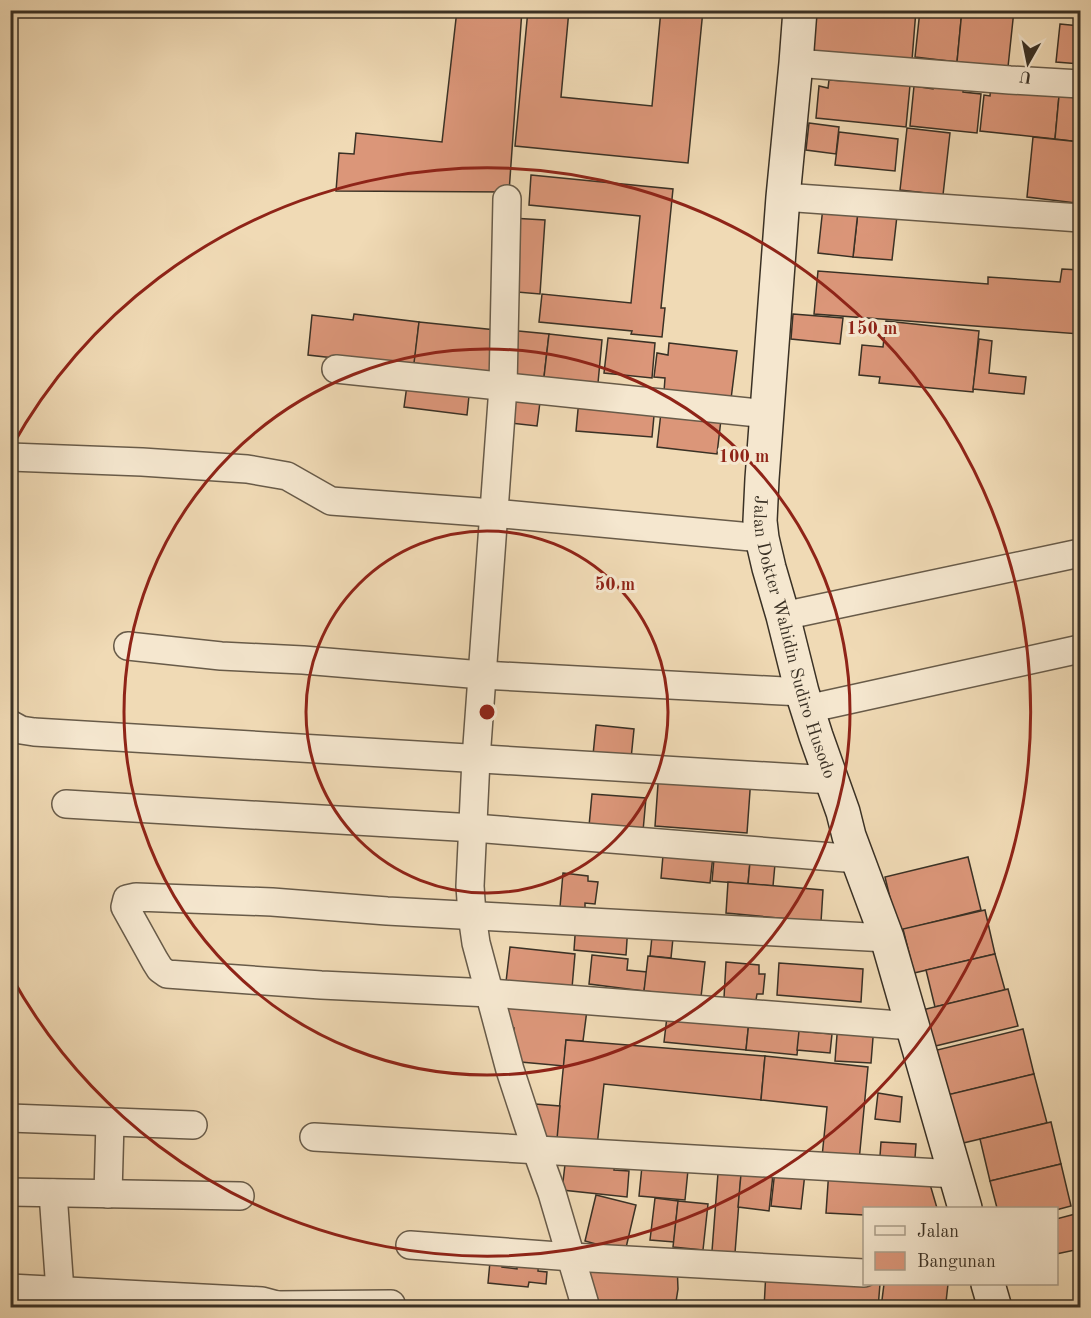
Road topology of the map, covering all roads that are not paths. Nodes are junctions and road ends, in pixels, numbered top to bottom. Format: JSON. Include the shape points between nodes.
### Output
{"nodes":[{"id":1,"x":800,"y":10,"type":"edge"},
{"id":2,"x":796,"y":63,"type":"junction"},
{"id":3,"x":1080,"y":84,"type":"edge"},
{"id":4,"x":783,"y":197,"type":"junction"},
{"id":5,"x":507,"y":199,"type":"dead end"},
{"id":6,"x":1080,"y":218,"type":"edge"},
{"id":7,"x":336,"y":369,"type":"dead end"},
{"id":8,"x":503,"y":387,"type":"junction"},
{"id":9,"x":767,"y":414,"type":"junction"},
{"id":10,"x":10,"y":457,"type":"edge"},
{"id":11,"x":493,"y":513,"type":"junction"},
{"id":12,"x":762,"y":538,"type":"junction"},
{"id":13,"x":1080,"y":553,"type":"edge"},
{"id":14,"x":783,"y":616,"type":"junction"},
{"id":15,"x":128,"y":646,"type":"dead end"},
{"id":16,"x":1080,"y":649,"type":"edge"},
{"id":17,"x":482,"y":675,"type":"junction"},
{"id":18,"x":804,"y":701,"type":"junction"},
{"id":19,"x":10,"y":724,"type":"edge"},
{"id":20,"x":476,"y":759,"type":"junction"},
{"id":21,"x":832,"y":780,"type":"junction"},
{"id":22,"x":66,"y":804,"type":"dead end"},
{"id":23,"x":474,"y":828,"type":"junction"},
{"id":24,"x":858,"y":859,"type":"junction"},
{"id":25,"x":472,"y":915,"type":"junction"},
{"id":26,"x":886,"y":938,"type":"junction"},
{"id":27,"x":490,"y":993,"type":"junction"},
{"id":28,"x":912,"y":1026,"type":"junction"},
{"id":29,"x":10,"y":1118,"type":"edge"},
{"id":30,"x":110,"y":1122,"type":"junction"},
{"id":31,"x":193,"y":1125,"type":"dead end"},
{"id":32,"x":314,"y":1137,"type":"dead end"},
{"id":33,"x":536,"y":1149,"type":"junction"},
{"id":34,"x":956,"y":1174,"type":"junction"},
{"id":35,"x":10,"y":1192,"type":"edge"},
{"id":36,"x":53,"y":1193,"type":"junction"},
{"id":37,"x":108,"y":1194,"type":"junction"},
{"id":38,"x":240,"y":1196,"type":"dead end"},
{"id":39,"x":964,"y":1207,"type":"edge"},
{"id":40,"x":410,"y":1245,"type":"dead end"},
{"id":41,"x":572,"y":1257,"type":"junction"},
{"id":42,"x":863,"y":1273,"type":"edge"},
{"id":43,"x":988,"y":1285,"type":"edge"},
{"id":44,"x":10,"y":1288,"type":"edge"},
{"id":45,"x":60,"y":1291,"type":"junction"},
{"id":46,"x":99,"y":1300,"type":"edge"},
{"id":47,"x":391,"y":1304,"type":"dead end"},
{"id":48,"x":278,"y":1306,"type":"edge"},
{"id":49,"x":586,"y":1308,"type":"edge"},
{"id":50,"x":995,"y":1308,"type":"edge"}],
"edges":[{"from":1,"to":2,"type":"main road","name":"Jalan Dokter Wahidin Sudiro Husodo"},
{"from":2,"to":3,"type":"street"},
{"from":2,"to":4,"type":"main road","name":"Jalan Dokter Wahidin Sudiro Husodo"},
{"from":4,"to":6,"type":"street"},
{"from":4,"to":9,"type":"main road","name":"Jalan Dokter Wahidin Sudiro Husodo"},
{"from":5,"to":8,"type":"street"},
{"from":7,"to":8,"type":"street"},
{"from":8,"to":9,"type":"street"},
{"from":8,"to":11,"type":"street"},
{"from":9,"to":12,"type":"main road","name":"Jalan Dokter Wahidin Sudiro Husodo"},
{"from":10,"to":11,"type":"street","via":[[247,469],[287,476],[323,497]]},
{"from":11,"to":12,"type":"street"},
{"from":11,"to":17,"type":"street"},
{"from":12,"to":14,"type":"main road","name":"Jalan Dokter Wahidin Sudiro Husodo"},
{"from":13,"to":14,"type":"street"},
{"from":14,"to":18,"type":"main road","name":"Jalan Dokter Wahidin Sudiro Husodo"},
{"from":15,"to":17,"type":"street"},
{"from":16,"to":18,"type":"street"},
{"from":17,"to":18,"type":"street"},
{"from":17,"to":20,"type":"street"},
{"from":18,"to":21,"type":"main road","name":"Jalan Dokter Wahidin Sudiro Husodo"},
{"from":19,"to":20,"type":"street","via":[[34,732]]},
{"from":20,"to":21,"type":"street"},
{"from":20,"to":23,"type":"street"},
{"from":21,"to":24,"type":"main road","name":"Jalan Dokter Wahidin Sudiro Husodo"},
{"from":22,"to":23,"type":"street"},
{"from":23,"to":24,"type":"street"},
{"from":23,"to":25,"type":"street"},
{"from":24,"to":26,"type":"main road","name":"Jalan Dokter Wahidin Sudiro Husodo"},
{"from":25,"to":26,"type":"street"},
{"from":25,"to":27,"type":"street"},
{"from":25,"to":27,"type":"street","via":[[136,897],[127,899],[126,907],[155,961],[167,974]]},
{"from":26,"to":28,"type":"main road","name":"Jalan Dokter Wahidin Sudiro Husodo"},
{"from":27,"to":28,"type":"street"},
{"from":27,"to":33,"type":"street"},
{"from":28,"to":34,"type":"main road","name":"Jalan Dokter Wahidin Sudiro Husodo"},
{"from":29,"to":30,"type":"street"},
{"from":30,"to":31,"type":"street"},
{"from":30,"to":37,"type":"street"},
{"from":32,"to":33,"type":"street"},
{"from":33,"to":34,"type":"street"},
{"from":33,"to":41,"type":"street"},
{"from":34,"to":39,"type":"main road","name":"Jalan Dokter Wahidin Sudiro Husodo"},
{"from":35,"to":36,"type":"street"},
{"from":36,"to":37,"type":"street"},
{"from":36,"to":45,"type":"street"},
{"from":37,"to":38,"type":"street"},
{"from":40,"to":41,"type":"street"},
{"from":41,"to":42,"type":"street"},
{"from":41,"to":49,"type":"street"},
{"from":43,"to":50,"type":"main road"},
{"from":44,"to":45,"type":"street"},
{"from":45,"to":46,"type":"street"},
{"from":46,"to":48,"type":"street","via":[[262,1301]]},
{"from":47,"to":48,"type":"street"}]}
